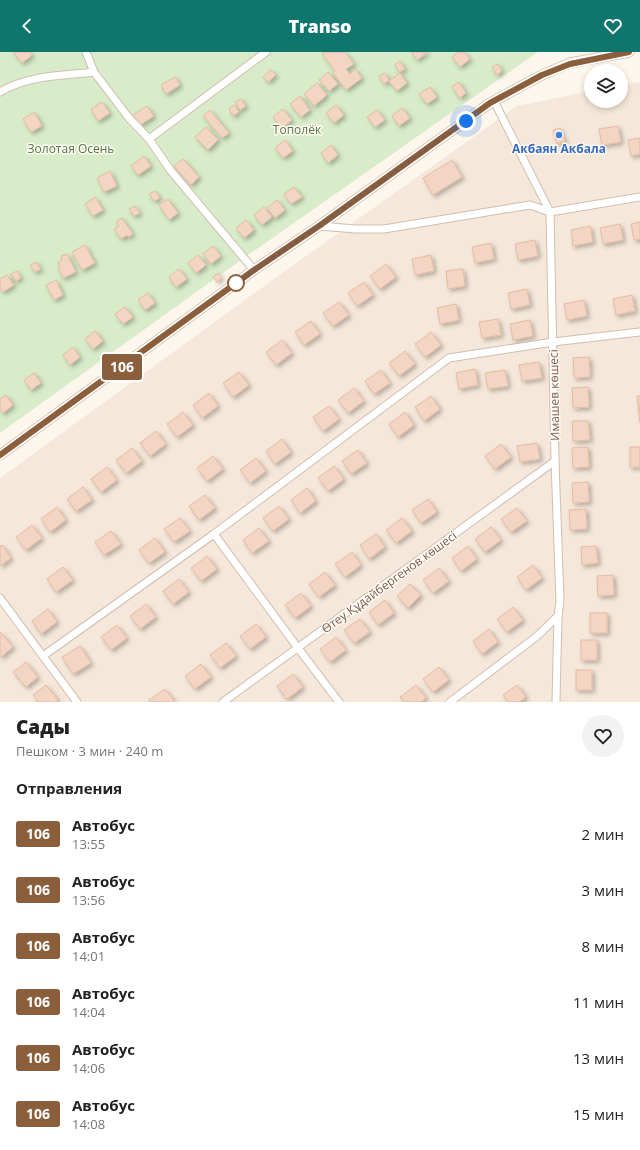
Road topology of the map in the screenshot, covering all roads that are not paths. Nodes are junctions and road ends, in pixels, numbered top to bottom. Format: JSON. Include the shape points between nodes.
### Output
{"nodes":[{"id":1,"x":86,"y":52,"type":"edge"},
{"id":2,"x":265,"y":52,"type":"edge"},
{"id":3,"x":629,"y":52,"type":"edge"},
{"id":4,"x":94,"y":72,"type":"junction"},
{"id":5,"x":0,"y":92,"type":"edge"},
{"id":6,"x":494,"y":101,"type":"junction"},
{"id":7,"x":149,"y":139,"type":"junction"},
{"id":8,"x":640,"y":196,"type":"edge"},
{"id":9,"x":550,"y":212,"type":"junction"},
{"id":10,"x":319,"y":226,"type":"junction"},
{"id":11,"x":254,"y":270,"type":"junction"},
{"id":12,"x":640,"y":332,"type":"edge"},
{"id":13,"x":553,"y":342,"type":"junction"},
{"id":14,"x":0,"y":455,"type":"edge"},
{"id":15,"x":555,"y":462,"type":"junction"},
{"id":16,"x":214,"y":534,"type":"junction"},
{"id":17,"x":0,"y":598,"type":"edge"},
{"id":18,"x":558,"y":616,"type":"junction"},
{"id":19,"x":298,"y":648,"type":"junction"},
{"id":20,"x":43,"y":656,"type":"junction"},
{"id":21,"x":77,"y":702,"type":"edge"},
{"id":22,"x":223,"y":702,"type":"edge"},
{"id":23,"x":339,"y":702,"type":"edge"},
{"id":24,"x":450,"y":702,"type":"edge"},
{"id":25,"x":556,"y":702,"type":"edge"}],
"edges":[{"from":1,"to":4,"type":"street"},
{"from":2,"to":7,"type":"street"},
{"from":3,"to":6,"type":"street","via":[[570,64],[542,75]]},
{"from":4,"to":5,"type":"street","via":[[36,78]]},
{"from":4,"to":7,"type":"street","via":[[129,118]]},
{"from":6,"to":9,"type":"street","name":"Имашев көшесі"},
{"from":6,"to":10,"type":"street"},
{"from":7,"to":11,"type":"street","via":[[171,171]]},
{"from":8,"to":9,"type":"street"},
{"from":9,"to":10,"type":"street","via":[[530,205],[384,229]]},
{"from":9,"to":13,"type":"street","name":"Имашев көшесі"},
{"from":10,"to":11,"type":"street"},
{"from":11,"to":14,"type":"street"},
{"from":12,"to":13,"type":"street"},
{"from":13,"to":15,"type":"street","name":"Имашев көшесі"},
{"from":13,"to":16,"type":"street","via":[[449,358]]},
{"from":15,"to":18,"type":"street","name":"Имашев көшесі","via":[[560,601]]},
{"from":15,"to":19,"type":"street","name":"Өтеу Құдайбергенов көшесі"},
{"from":16,"to":19,"type":"street"},
{"from":16,"to":20,"type":"street"},
{"from":17,"to":20,"type":"street"},
{"from":18,"to":24,"type":"street","via":[[536,637]]},
{"from":18,"to":25,"type":"street","name":"Имашев көшесі"},
{"from":19,"to":22,"type":"street","name":"Өтеу Құдайбергенов көшесі"},
{"from":19,"to":23,"type":"street"},
{"from":20,"to":21,"type":"street"}]}
